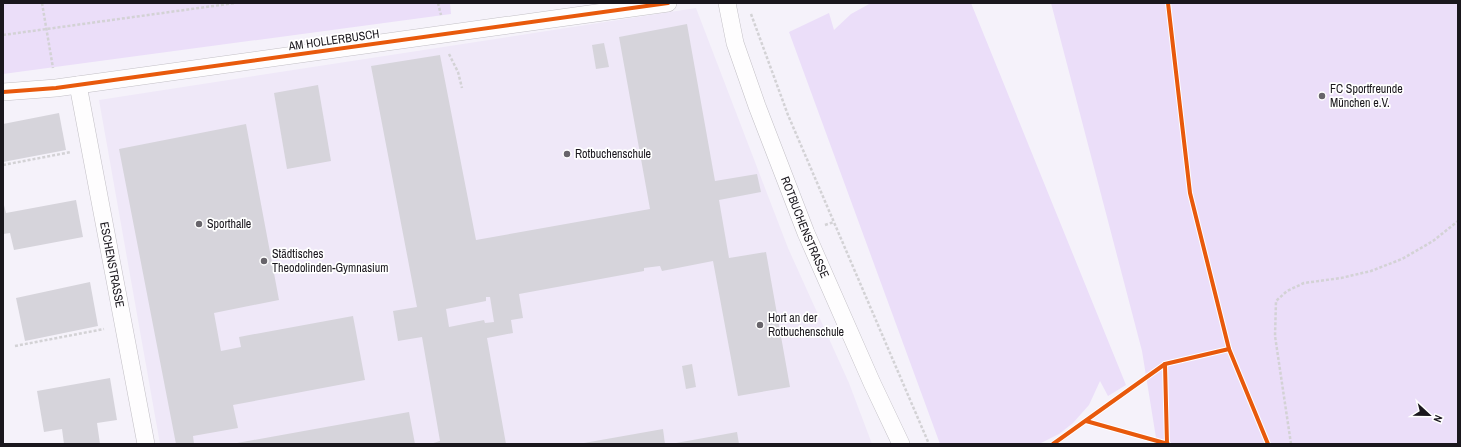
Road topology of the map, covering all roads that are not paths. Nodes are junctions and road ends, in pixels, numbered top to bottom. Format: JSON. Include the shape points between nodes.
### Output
{"nodes":[{"id":1,"x":668,"y":3,"type":"edge"},
{"id":2,"x":727,"y":3,"type":"edge"},
{"id":3,"x":78,"y":85,"type":"junction"},
{"id":4,"x":3,"y":92,"type":"edge"},
{"id":5,"x":146,"y":444,"type":"edge"},
{"id":6,"x":901,"y":444,"type":"edge"}],
"edges":[{"from":1,"to":3,"type":"street","name":"AM HOLLERBUSCH"},
{"from":2,"to":6,"type":"street","name":"ROTBUCHENSTRASSE","via":[[738,50],[757,106],[806,233]]},
{"from":3,"to":4,"type":"street","name":"AM HOLLERBUSCH"},
{"from":3,"to":5,"type":"street","name":"ESCHENSTRASSE"}]}
